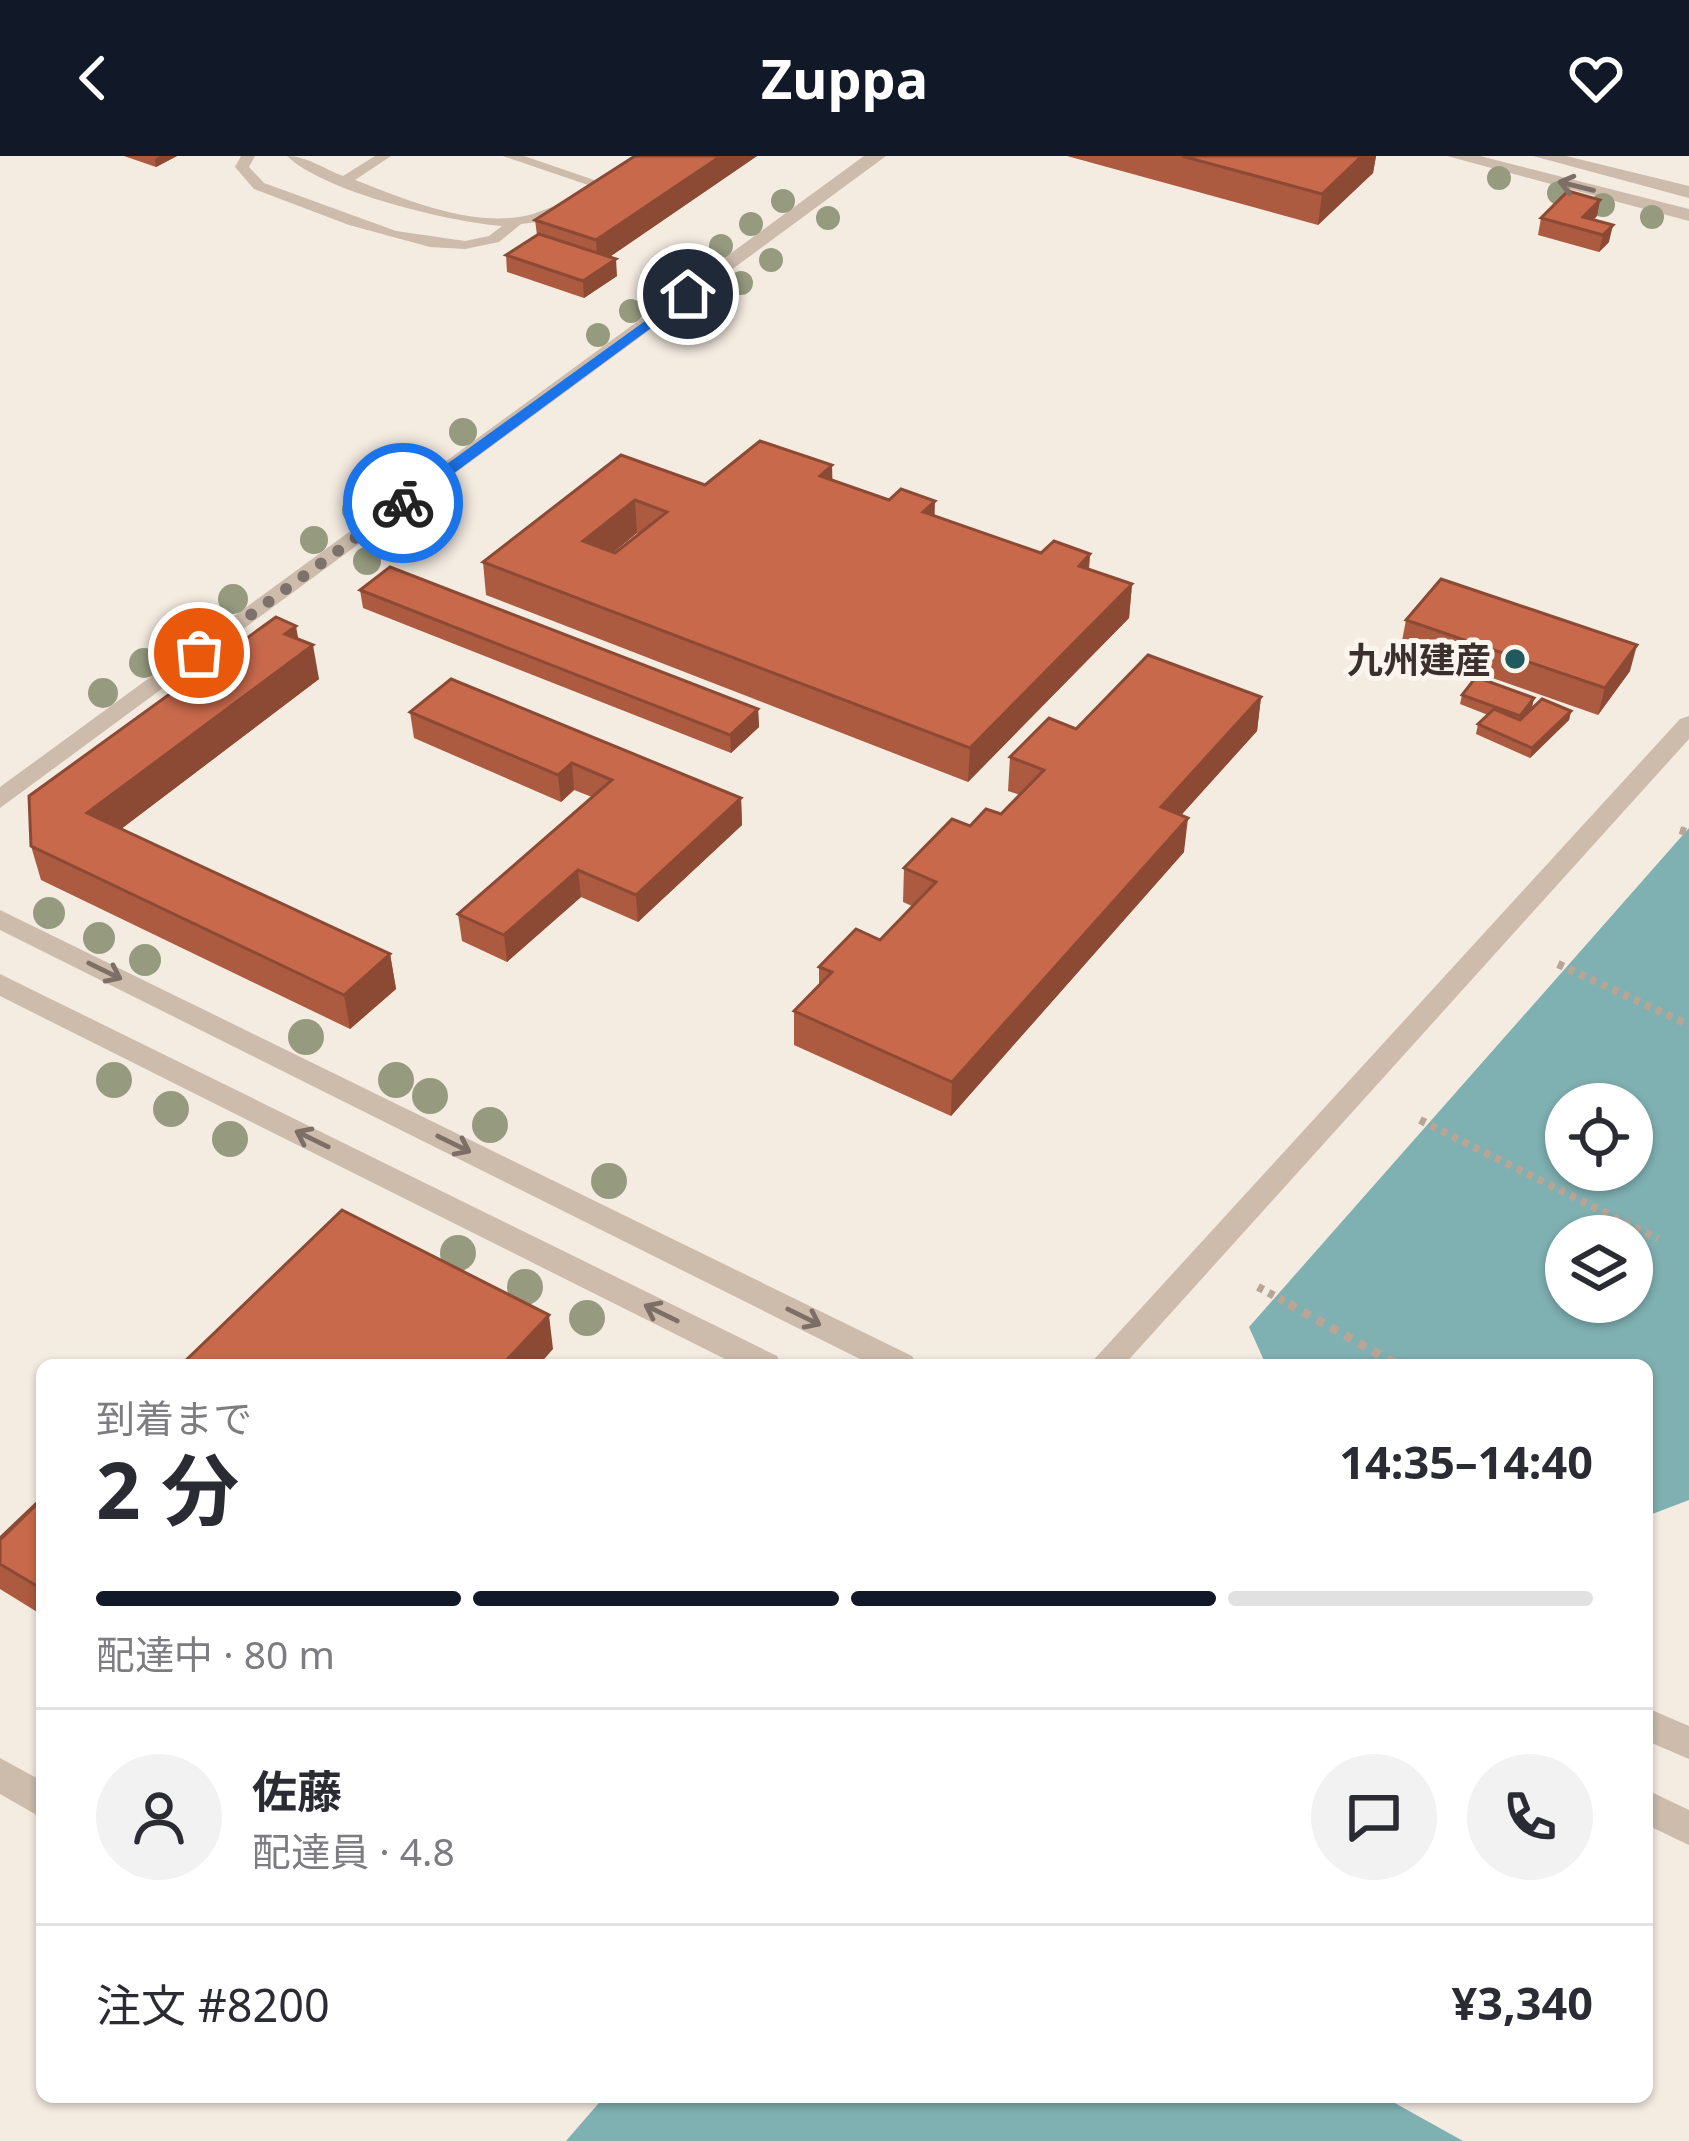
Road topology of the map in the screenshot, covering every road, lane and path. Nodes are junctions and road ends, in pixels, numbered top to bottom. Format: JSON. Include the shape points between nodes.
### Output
{"nodes":[{"id":1,"x":248,"y":156,"type":"edge"},
{"id":2,"x":294,"y":156,"type":"edge"},
{"id":3,"x":385,"y":156,"type":"edge"},
{"id":4,"x":510,"y":156,"type":"edge"},
{"id":5,"x":876,"y":156,"type":"edge"},
{"id":6,"x":1457,"y":156,"type":"edge"},
{"id":7,"x":1544,"y":156,"type":"edge"},
{"id":8,"x":613,"y":175,"type":"edge"},
{"id":9,"x":344,"y":181,"type":"junction"},
{"id":10,"x":599,"y":184,"type":"junction"},
{"id":11,"x":1689,"y":192,"type":"edge"},
{"id":12,"x":1689,"y":215,"type":"edge"},
{"id":13,"x":515,"y":224,"type":"junction"},
{"id":14,"x":1689,"y":724,"type":"edge"},
{"id":15,"x":0,"y":800,"type":"edge"},
{"id":16,"x":0,"y":919,"type":"edge"},
{"id":17,"x":1558,"y":964,"type":"dead end"},
{"id":18,"x":0,"y":984,"type":"edge"},
{"id":19,"x":1689,"y":1025,"type":"edge"},
{"id":20,"x":1420,"y":1120,"type":"dead end"},
{"id":21,"x":1658,"y":1239,"type":"dead end"},
{"id":22,"x":1258,"y":1287,"type":"dead end"},
{"id":23,"x":754,"y":1359,"type":"edge"},
{"id":24,"x":889,"y":1359,"type":"edge"},
{"id":25,"x":1110,"y":1359,"type":"edge"},
{"id":26,"x":1387,"y":1359,"type":"edge"},
{"id":27,"x":1653,"y":1727,"type":"edge"},
{"id":28,"x":1689,"y":1743,"type":"edge"},
{"id":29,"x":0,"y":1774,"type":"edge"},
{"id":30,"x":36,"y":1797,"type":"edge"},
{"id":31,"x":1653,"y":1810,"type":"edge"},
{"id":32,"x":1689,"y":1828,"type":"edge"}],
"edges":[{"from":1,"to":13,"type":"lane","via":[[242,167],[259,186],[410,239],[458,248],[491,244]]},
{"from":2,"to":9,"type":"lane"},
{"from":3,"to":9,"type":"lane"},
{"from":4,"to":10,"type":"lane"},
{"from":5,"to":15,"type":"street"},
{"from":12,"to":6,"type":"street","one_way":true},
{"from":7,"to":11,"type":"street"},
{"from":8,"to":10,"type":"lane"},
{"from":9,"to":13,"type":"lane","via":[[470,221]]},
{"from":10,"to":13,"type":"lane","via":[[541,219]]},
{"from":14,"to":25,"type":"street"},
{"from":16,"to":24,"type":"street","one_way":true},
{"from":17,"to":19,"type":"path"},
{"from":23,"to":18,"type":"street","one_way":true},
{"from":20,"to":21,"type":"path"},
{"from":22,"to":26,"type":"path"},
{"from":27,"to":28,"type":"street"},
{"from":29,"to":30,"type":"street"},
{"from":31,"to":32,"type":"street"}]}
